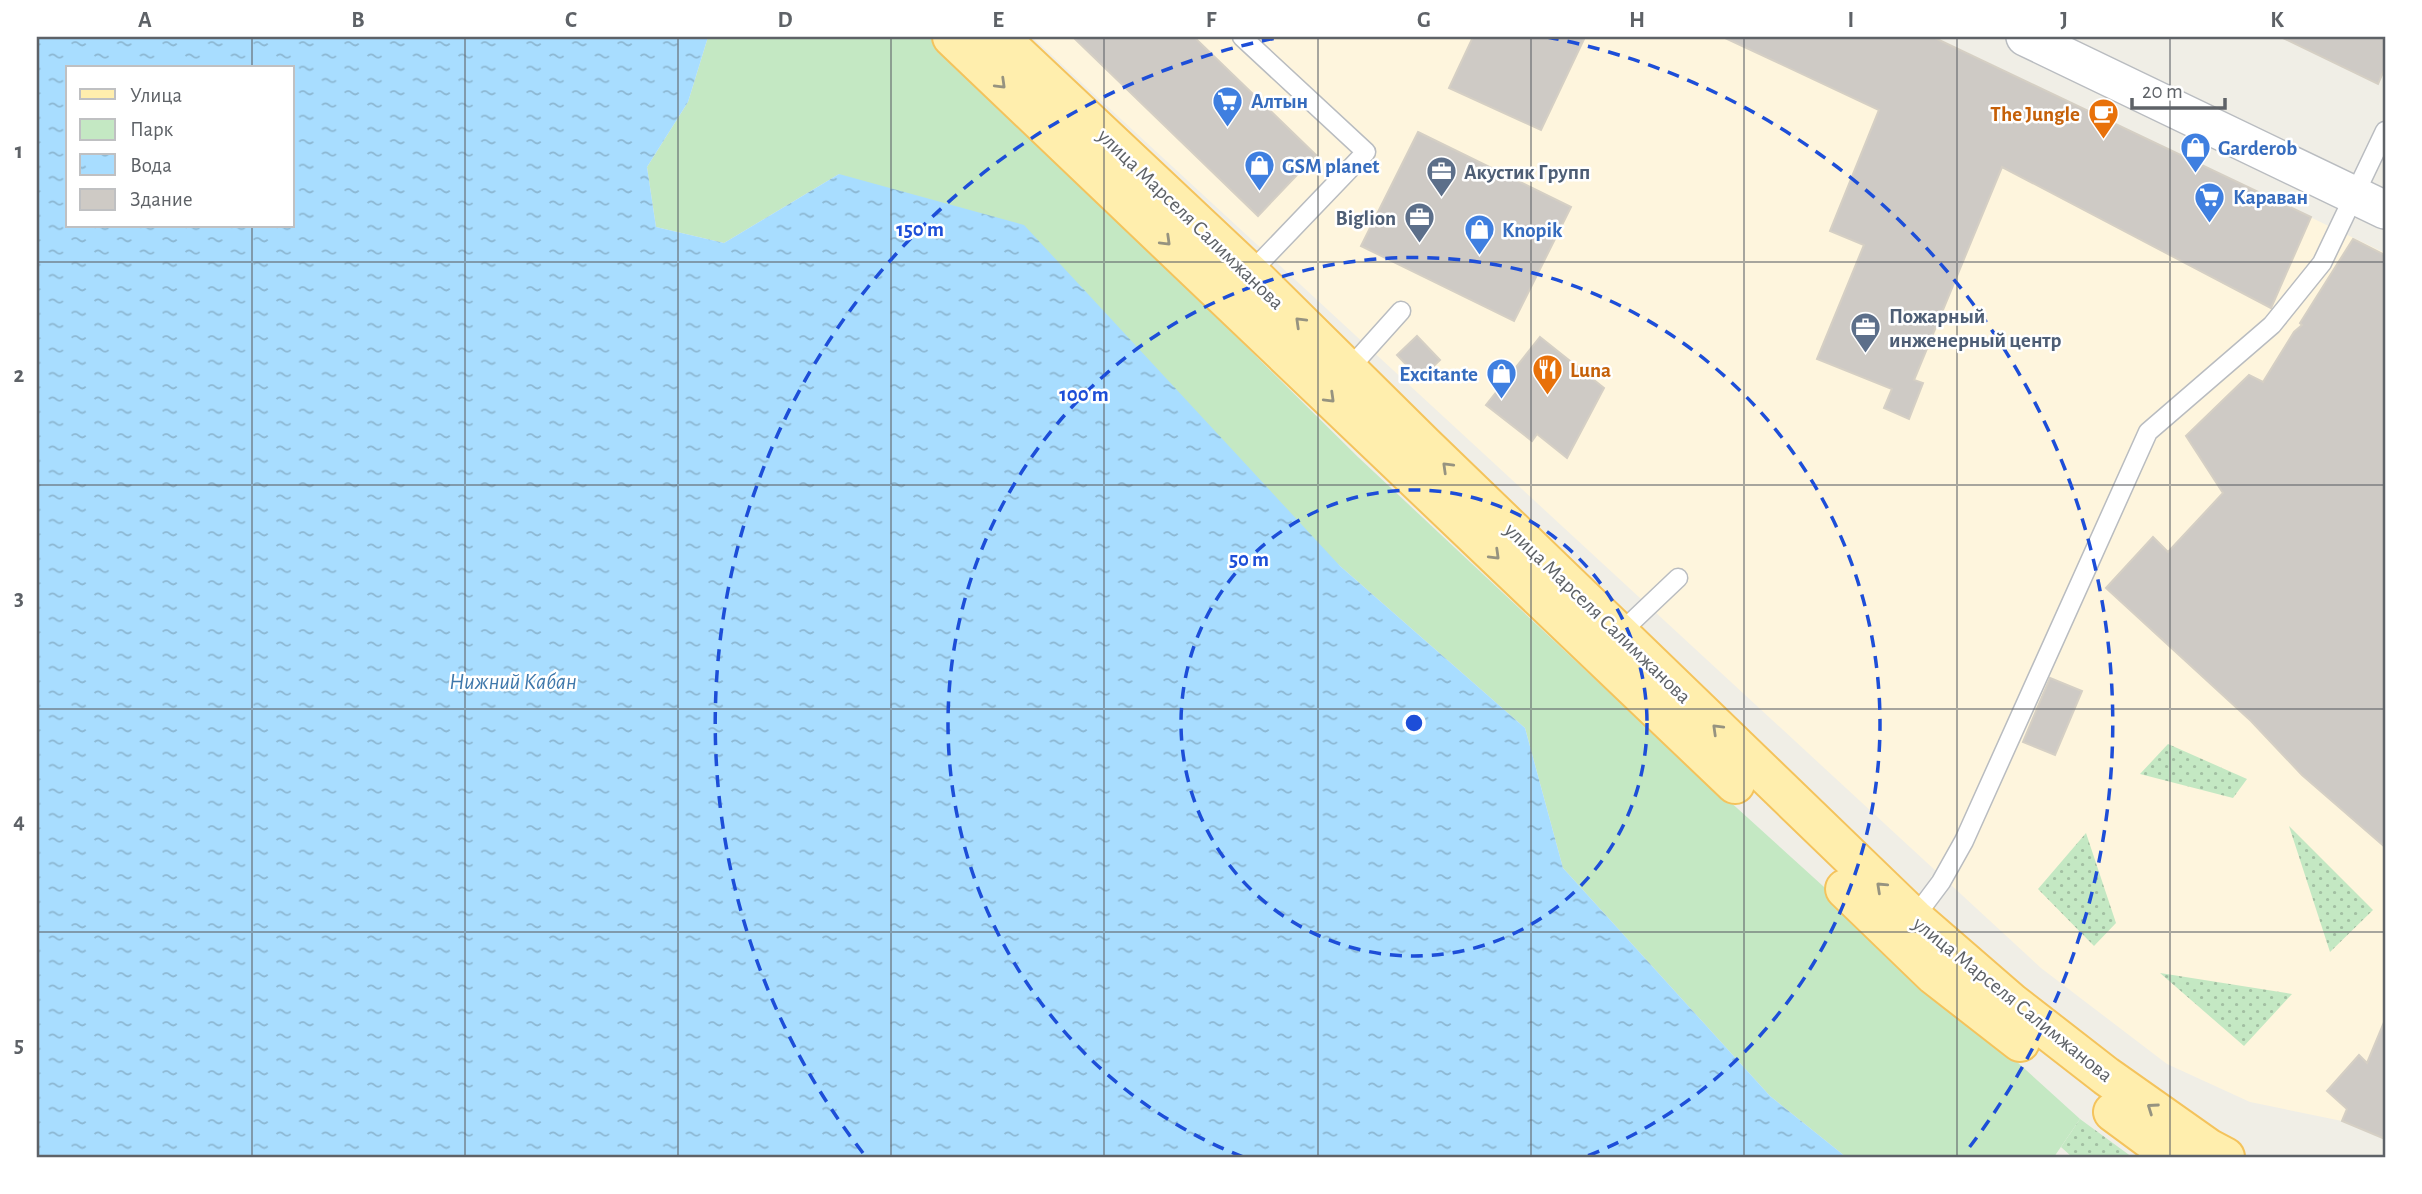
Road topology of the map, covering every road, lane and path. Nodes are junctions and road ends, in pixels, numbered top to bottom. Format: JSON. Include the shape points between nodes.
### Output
{"nodes":[{"id":1,"x":952,"y":37,"type":"edge"},
{"id":2,"x":999,"y":37,"type":"edge"},
{"id":3,"x":1242,"y":37,"type":"edge"},
{"id":4,"x":2025,"y":37,"type":"edge"},
{"id":5,"x":2385,"y":131,"type":"edge"},
{"id":6,"x":2370,"y":203,"type":"edge"},
{"id":7,"x":1250,"y":273,"type":"junction"},
{"id":8,"x":1401,"y":311,"type":"dead end"},
{"id":9,"x":1348,"y":370,"type":"junction"},
{"id":10,"x":1678,"y":579,"type":"dead end"},
{"id":11,"x":1619,"y":634,"type":"junction"},
{"id":12,"x":1914,"y":918,"type":"junction"},
{"id":13,"x":2174,"y":1157,"type":"edge"},
{"id":14,"x":2225,"y":1157,"type":"edge"}],
"edges":[{"from":1,"to":13,"type":"main road","one_way":true,"via":[[1934,975]]},
{"from":2,"to":7,"type":"main road","name":"улица Марселя Салимжанова"},
{"from":3,"to":7,"type":"lane","via":[[1366,152]]},
{"from":4,"to":6,"type":"street"},
{"from":5,"to":6,"type":"lane"},
{"from":6,"to":12,"type":"lane","via":[[2346,210],[2322,263],[2272,325],[2148,432],[1964,841]]},
{"from":9,"to":7,"type":"main road","name":"улица Марселя Салимжанова","one_way":true},
{"from":8,"to":9,"type":"lane"},
{"from":11,"to":9,"type":"main road","name":"улица Марселя Салимжанова","one_way":true},
{"from":10,"to":11,"type":"lane"},
{"from":12,"to":11,"type":"main road","name":"улица Марселя Салимжанова","one_way":true},
{"from":14,"to":12,"type":"main road","name":"улица Марселя Салимжанова","one_way":true,"via":[[2106,1076]]}]}
